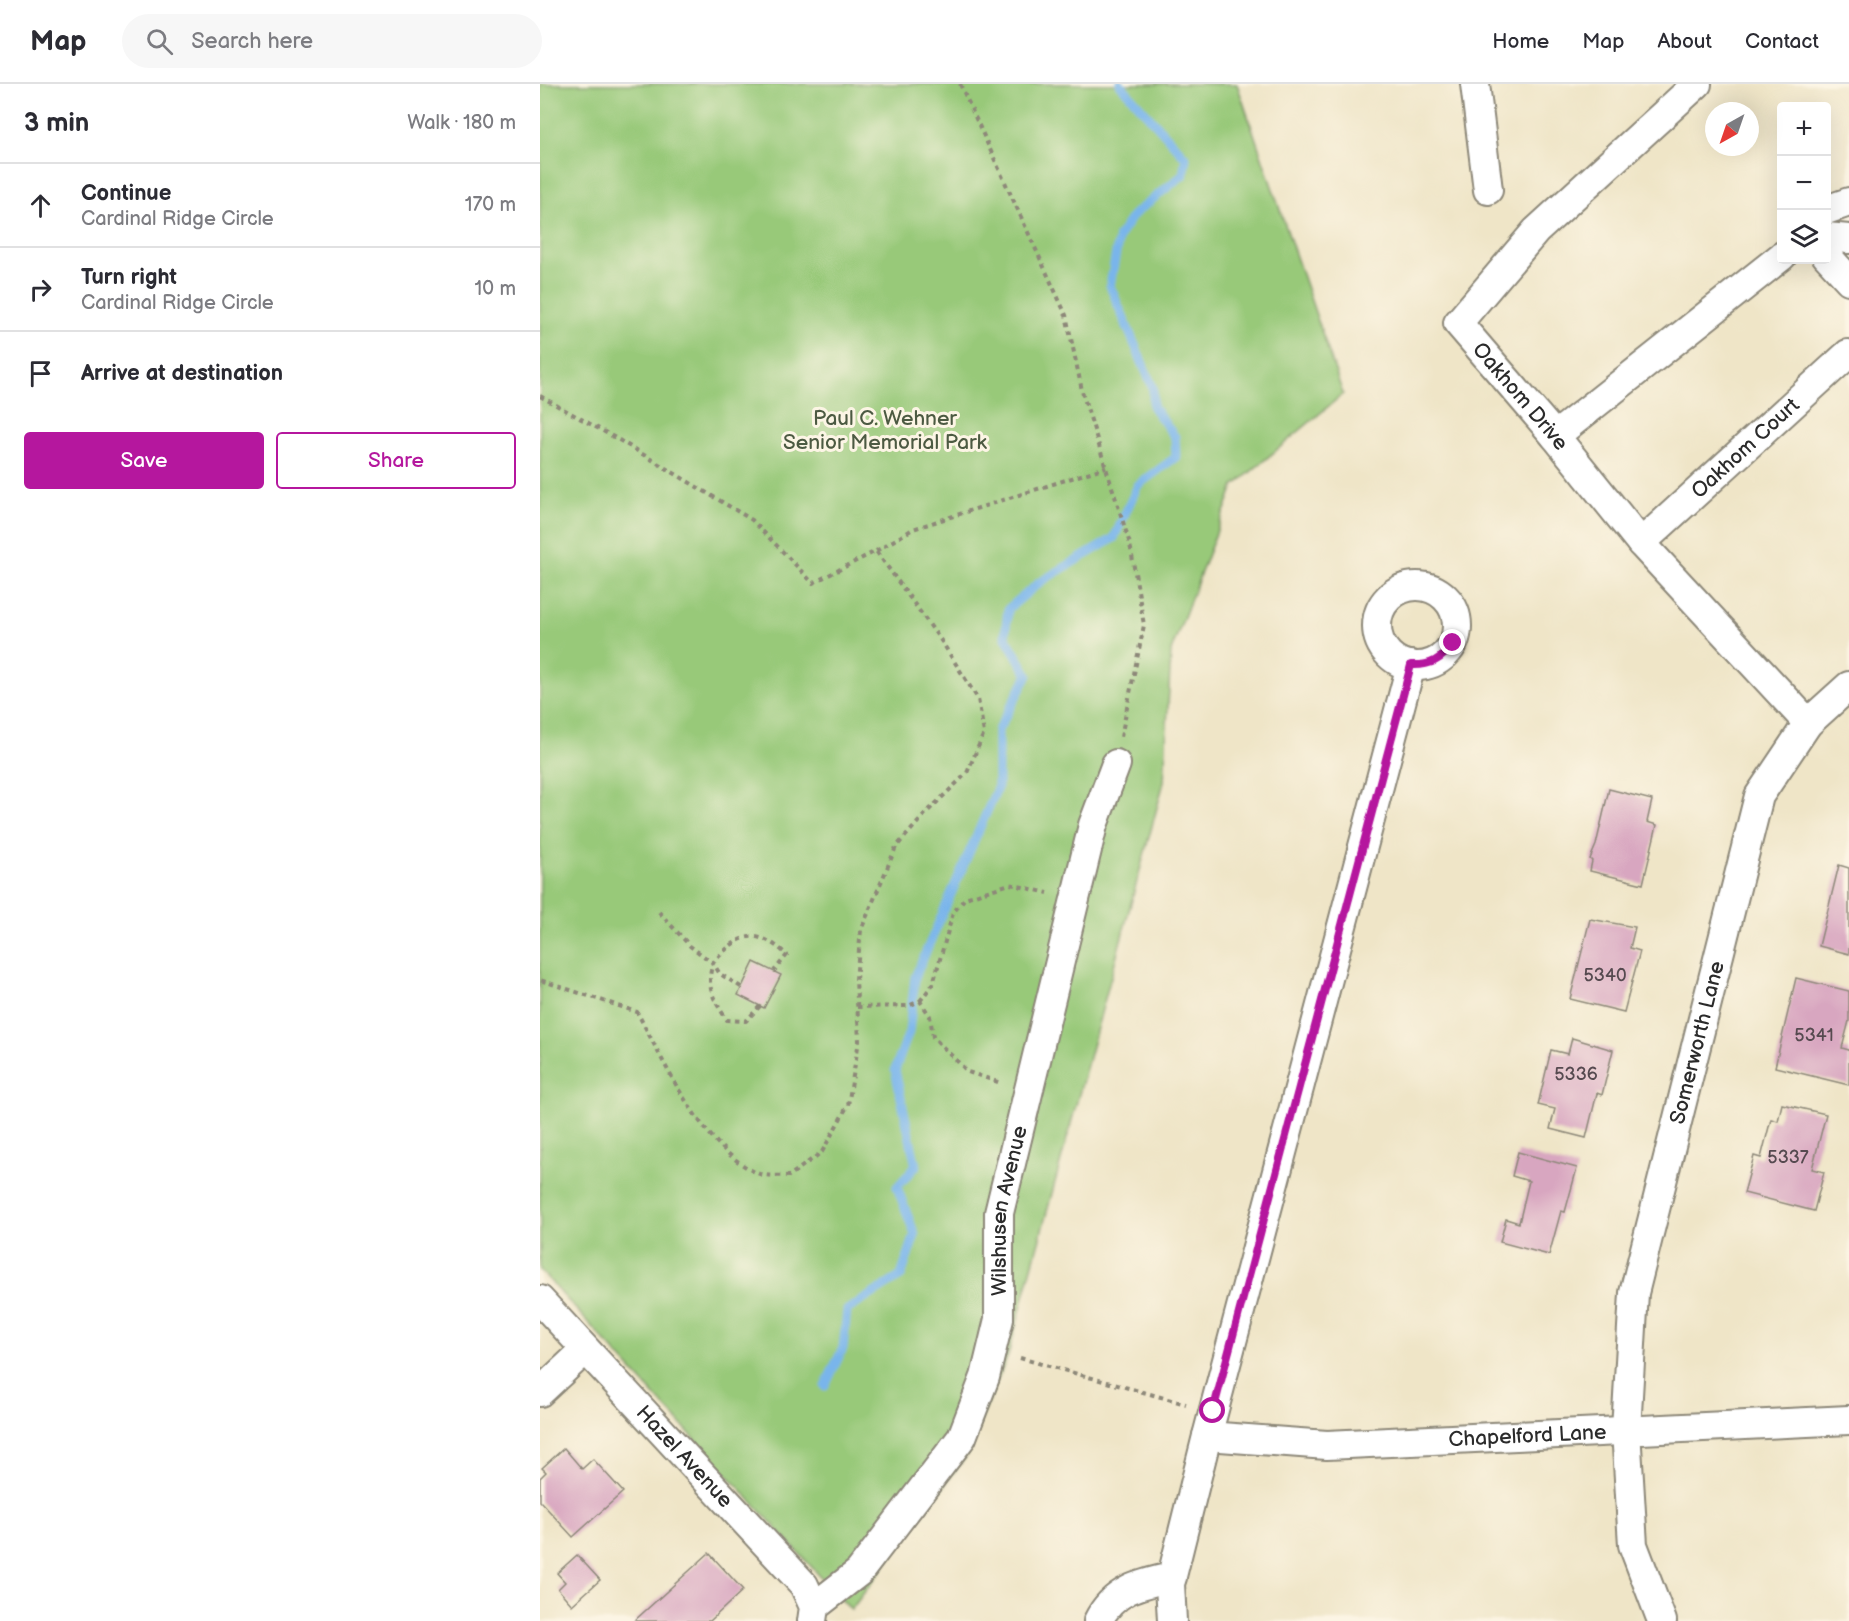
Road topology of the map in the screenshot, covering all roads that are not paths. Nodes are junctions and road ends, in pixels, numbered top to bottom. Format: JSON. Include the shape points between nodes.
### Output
{"nodes":[{"id":1,"x":1475,"y":84,"type":"edge"},
{"id":2,"x":1697,"y":84,"type":"edge"},
{"id":3,"x":1488,"y":190,"type":"dead end"},
{"id":4,"x":1849,"y":202,"type":"edge"},
{"id":5,"x":1831,"y":209,"type":"edge"},
{"id":6,"x":1831,"y":237,"type":"edge"},
{"id":7,"x":1849,"y":239,"type":"edge"},
{"id":8,"x":1777,"y":260,"type":"edge"},
{"id":9,"x":1831,"y":260,"type":"edge"},
{"id":10,"x":1849,"y":280,"type":"edge"},
{"id":11,"x":1848,"y":354,"type":"edge"},
{"id":12,"x":1555,"y":436,"type":"junction"},
{"id":13,"x":1641,"y":543,"type":"junction"},
{"id":14,"x":1411,"y":665,"type":"dead end"},
{"id":15,"x":1849,"y":686,"type":"edge"},
{"id":16,"x":1808,"y":723,"type":"junction"},
{"id":17,"x":1116,"y":764,"type":"road end"},
{"id":18,"x":540,"y":1300,"type":"edge"},
{"id":19,"x":585,"y":1350,"type":"junction"},
{"id":20,"x":540,"y":1392,"type":"edge"},
{"id":21,"x":1849,"y":1420,"type":"edge"},
{"id":22,"x":1210,"y":1424,"type":"junction"},
{"id":23,"x":1626,"y":1430,"type":"junction"},
{"id":24,"x":1172,"y":1577,"type":"junction"},
{"id":25,"x":813,"y":1614,"type":"edge"},
{"id":26,"x":1098,"y":1621,"type":"edge"},
{"id":27,"x":1172,"y":1621,"type":"edge"},
{"id":28,"x":1662,"y":1621,"type":"edge"}],
"edges":[{"from":1,"to":3,"type":"street"},
{"from":2,"to":12,"type":"street","name":"Oakhom Drive","via":[[1536,231],[1458,323]]},
{"from":4,"to":5,"type":"street"},
{"from":6,"to":7,"type":"street"},
{"from":8,"to":12,"type":"street"},
{"from":9,"to":10,"type":"street"},
{"from":11,"to":13,"type":"street","name":"Oakhom Court"},
{"from":12,"to":13,"type":"street","name":"Oakhom Drive"},
{"from":13,"to":16,"type":"street","name":"Oakhom Drive"},
{"from":14,"to":22,"type":"street"},
{"from":15,"to":16,"type":"street","name":"Somerworth Lane"},
{"from":16,"to":23,"type":"street","name":"Somerworth Lane","via":[[1759,796],[1756,807],[1634,1293]]},
{"from":17,"to":25,"type":"street","name":"Wilshusen Avenue","via":[[1093,825],[999,1213],[999,1319],[986,1377],[962,1437],[859,1572]]},
{"from":18,"to":19,"type":"street","name":"Hazel Avenue"},
{"from":19,"to":20,"type":"street"},
{"from":19,"to":25,"type":"street","name":"Hazel Avenue","via":[[804,1585]]},
{"from":21,"to":23,"type":"street","name":"Chapelford Lane"},
{"from":22,"to":23,"type":"street","name":"Chapelford Lane","via":[[1327,1445]]},
{"from":22,"to":24,"type":"street"},
{"from":23,"to":28,"type":"street","name":"Somerworth Lane","via":[[1633,1545]]},
{"from":24,"to":26,"type":"street","via":[[1123,1592],[1110,1601]]},
{"from":24,"to":27,"type":"street"}]}
